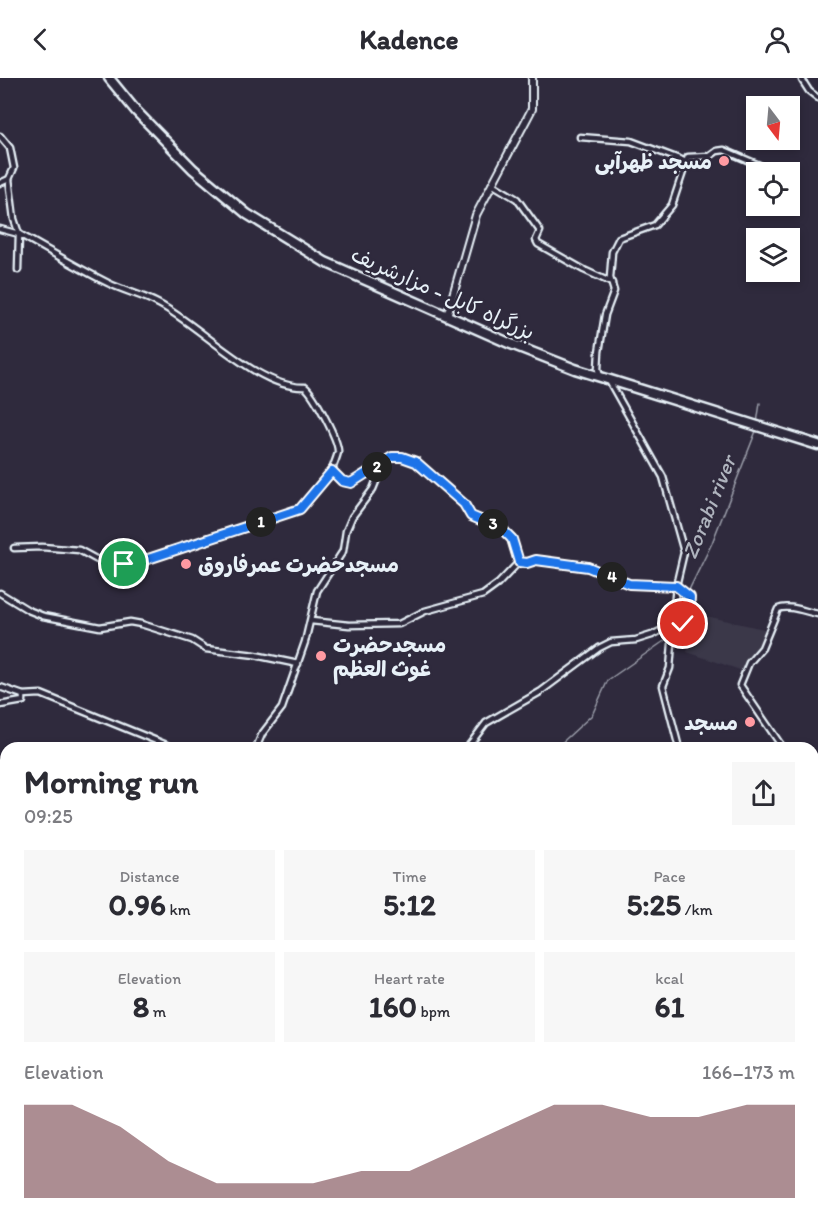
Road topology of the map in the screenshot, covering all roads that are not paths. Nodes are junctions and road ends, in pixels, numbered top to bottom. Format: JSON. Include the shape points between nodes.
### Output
{"nodes":[{"id":1,"x":109,"y":78,"type":"edge"},
{"id":2,"x":532,"y":78,"type":"edge"},
{"id":3,"x":804,"y":78,"type":"edge"},
{"id":4,"x":818,"y":98,"type":"edge"},
{"id":5,"x":0,"y":136,"type":"edge"},
{"id":6,"x":580,"y":137,"type":"dead end"},
{"id":7,"x":687,"y":162,"type":"junction"},
{"id":8,"x":752,"y":162,"type":"edge"},
{"id":9,"x":9,"y":179,"type":"junction"},
{"id":10,"x":0,"y":183,"type":"edge"},
{"id":11,"x":492,"y":184,"type":"junction"},
{"id":12,"x":0,"y":230,"type":"edge"},
{"id":13,"x":19,"y":234,"type":"junction"},
{"id":14,"x":18,"y":270,"type":"dead end"},
{"id":15,"x":612,"y":283,"type":"junction"},
{"id":16,"x":447,"y":316,"type":"junction"},
{"id":17,"x":604,"y":378,"type":"junction"},
{"id":18,"x":818,"y":445,"type":"edge"},
{"id":19,"x":385,"y":461,"type":"junction"},
{"id":20,"x":332,"y":471,"type":"junction"},
{"id":21,"x":14,"y":548,"type":"dead end"},
{"id":22,"x":519,"y":562,"type":"junction"},
{"id":23,"x":676,"y":586,"type":"junction"},
{"id":24,"x":0,"y":593,"type":"edge"},
{"id":25,"x":818,"y":614,"type":"edge"},
{"id":26,"x":310,"y":621,"type":"junction"},
{"id":27,"x":298,"y":664,"type":"junction"},
{"id":28,"x":0,"y":687,"type":"edge"},
{"id":29,"x":22,"y":695,"type":"junction"},
{"id":30,"x":0,"y":705,"type":"edge"},
{"id":31,"x":159,"y":742,"type":"edge"},
{"id":32,"x":259,"y":742,"type":"edge"},
{"id":33,"x":472,"y":742,"type":"edge"},
{"id":34,"x":677,"y":742,"type":"edge"},
{"id":35,"x":779,"y":742,"type":"edge"}],
"edges":[{"from":1,"to":16,"type":"highway","name":"بزرگراه کابل - مزارشریف","via":[[193,169],[247,214],[325,261]]},
{"from":2,"to":11,"type":"street","via":[[532,109]]},
{"from":3,"to":4,"type":"street","via":[[803,83]]},
{"from":5,"to":9,"type":"street","via":[[10,148],[14,168]]},
{"from":6,"to":7,"type":"street","via":[[630,141]]},
{"from":7,"to":8,"type":"street","via":[[688,157],[710,156],[724,150]]},
{"from":7,"to":15,"type":"street","via":[[672,205],[655,225],[619,238],[612,252]]},
{"from":9,"to":10,"type":"street"},
{"from":9,"to":13,"type":"street"},
{"from":11,"to":15,"type":"street","via":[[517,198],[540,231],[538,244]]},
{"from":11,"to":16,"type":"street","via":[[476,215]]},
{"from":12,"to":13,"type":"street"},
{"from":13,"to":14,"type":"street"},
{"from":13,"to":20,"type":"street","via":[[110,284],[159,304],[258,374],[295,388],[305,387],[335,435],[338,451]]},
{"from":15,"to":17,"type":"street","via":[[614,291],[605,315],[599,352],[598,369]]},
{"from":16,"to":17,"type":"highway","name":"بزرگراه کابل - مزارشریف"},
{"from":17,"to":18,"type":"highway","name":"بزرگراه کابل - مزارشریف"},
{"from":17,"to":23,"type":"street","via":[[663,477],[684,552]]},
{"from":19,"to":20,"type":"street","via":[[351,483],[342,481]]},
{"from":19,"to":22,"type":"street","via":[[402,457],[416,462],[464,504],[471,516],[502,529],[512,539]]},
{"from":19,"to":26,"type":"street","via":[[373,489],[352,517],[344,551],[317,591]]},
{"from":20,"to":21,"type":"street","via":[[300,509],[139,562],[103,563],[79,550]]},
{"from":22,"to":23,"type":"street","via":[[560,562],[588,567],[629,584]]},
{"from":22,"to":26,"type":"street","via":[[483,595],[425,611],[399,624]]},
{"from":23,"to":33,"type":"street","via":[[673,618],[662,630],[599,648],[540,692],[486,723]]},
{"from":23,"to":34,"type":"street","via":[[690,597],[689,614],[672,644],[670,668],[663,686]]},
{"from":24,"to":27,"type":"street","via":[[43,616],[100,627],[141,624],[192,640],[206,649]]},
{"from":25,"to":35,"type":"street","via":[[778,609],[762,648],[749,663],[740,685]]},
{"from":26,"to":27,"type":"street"},
{"from":27,"to":32,"type":"street","via":[[282,708]]},
{"from":28,"to":29,"type":"street"},
{"from":29,"to":30,"type":"street","via":[[23,701]]},
{"from":29,"to":31,"type":"street","via":[[41,694]]}]}
